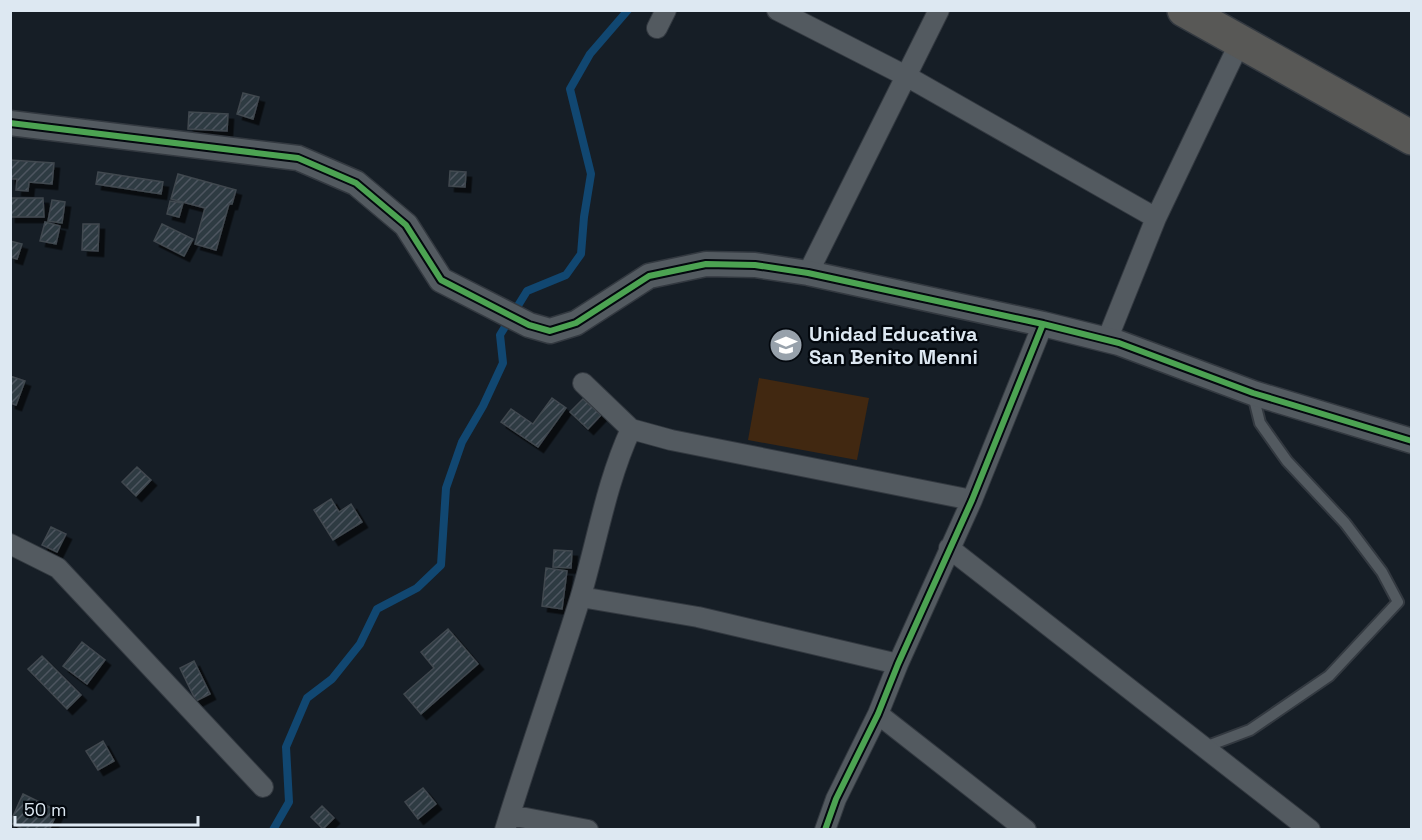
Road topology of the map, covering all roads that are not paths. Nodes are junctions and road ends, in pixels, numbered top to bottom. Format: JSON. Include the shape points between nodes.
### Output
{"nodes":[{"id":1,"x":777,"y":10,"type":"edge"},
{"id":2,"x":939,"y":10,"type":"edge"},
{"id":3,"x":1184,"y":10,"type":"edge"},
{"id":4,"x":1240,"y":42,"type":"junction"},
{"id":5,"x":908,"y":77,"type":"junction"},
{"id":6,"x":10,"y":123,"type":"edge"},
{"id":7,"x":1412,"y":138,"type":"edge"},
{"id":8,"x":1155,"y":218,"type":"junction"},
{"id":9,"x":808,"y":273,"type":"junction"},
{"id":10,"x":1043,"y":324,"type":"junction"},
{"id":11,"x":1107,"y":340,"type":"junction"},
{"id":12,"x":584,"y":383,"type":"dead end"},
{"id":13,"x":1253,"y":393,"type":"junction"},
{"id":14,"x":632,"y":429,"type":"junction"},
{"id":15,"x":1412,"y":441,"type":"edge"},
{"id":16,"x":972,"y":500,"type":"junction"},
{"id":17,"x":10,"y":544,"type":"edge"},
{"id":18,"x":949,"y":548,"type":"junction"},
{"id":19,"x":581,"y":597,"type":"junction"},
{"id":20,"x":898,"y":664,"type":"junction"},
{"id":21,"x":878,"y":714,"type":"junction"},
{"id":22,"x":1205,"y":747,"type":"junction"},
{"id":23,"x":263,"y":787,"type":"dead end"},
{"id":24,"x":507,"y":822,"type":"edge"},
{"id":25,"x":588,"y":830,"type":"edge"},
{"id":26,"x":825,"y":830,"type":"edge"},
{"id":27,"x":1026,"y":830,"type":"edge"},
{"id":28,"x":1310,"y":830,"type":"edge"}],
"edges":[{"from":1,"to":5,"type":"street"},
{"from":2,"to":5,"type":"street"},
{"from":3,"to":4,"type":"highway"},
{"from":4,"to":7,"type":"highway"},
{"from":4,"to":8,"type":"street"},
{"from":5,"to":8,"type":"street"},
{"from":5,"to":9,"type":"street"},
{"from":6,"to":9,"type":"street","via":[[298,158],[356,183],[406,225],[441,280],[529,325],[550,331],[576,323],[649,276],[706,264],[755,265]]},
{"from":8,"to":11,"type":"street"},
{"from":9,"to":10,"type":"street"},
{"from":10,"to":11,"type":"street"},
{"from":10,"to":16,"type":"street"},
{"from":11,"to":13,"type":"street"},
{"from":12,"to":14,"type":"street"},
{"from":13,"to":15,"type":"street"},
{"from":13,"to":22,"type":"lane","via":[[1260,423],[1287,461],[1345,523],[1382,572],[1398,602],[1329,676],[1250,730]]},
{"from":14,"to":16,"type":"street"},
{"from":14,"to":19,"type":"street","via":[[609,488]]},
{"from":16,"to":18,"type":"street"},
{"from":17,"to":23,"type":"street","via":[[58,568]]},
{"from":18,"to":20,"type":"street"},
{"from":18,"to":22,"type":"street"},
{"from":19,"to":20,"type":"street","via":[[698,617]]},
{"from":19,"to":24,"type":"street"},
{"from":20,"to":21,"type":"street"},
{"from":21,"to":26,"type":"street"},
{"from":21,"to":27,"type":"street"},
{"from":22,"to":28,"type":"street"},
{"from":24,"to":25,"type":"street"}]}
